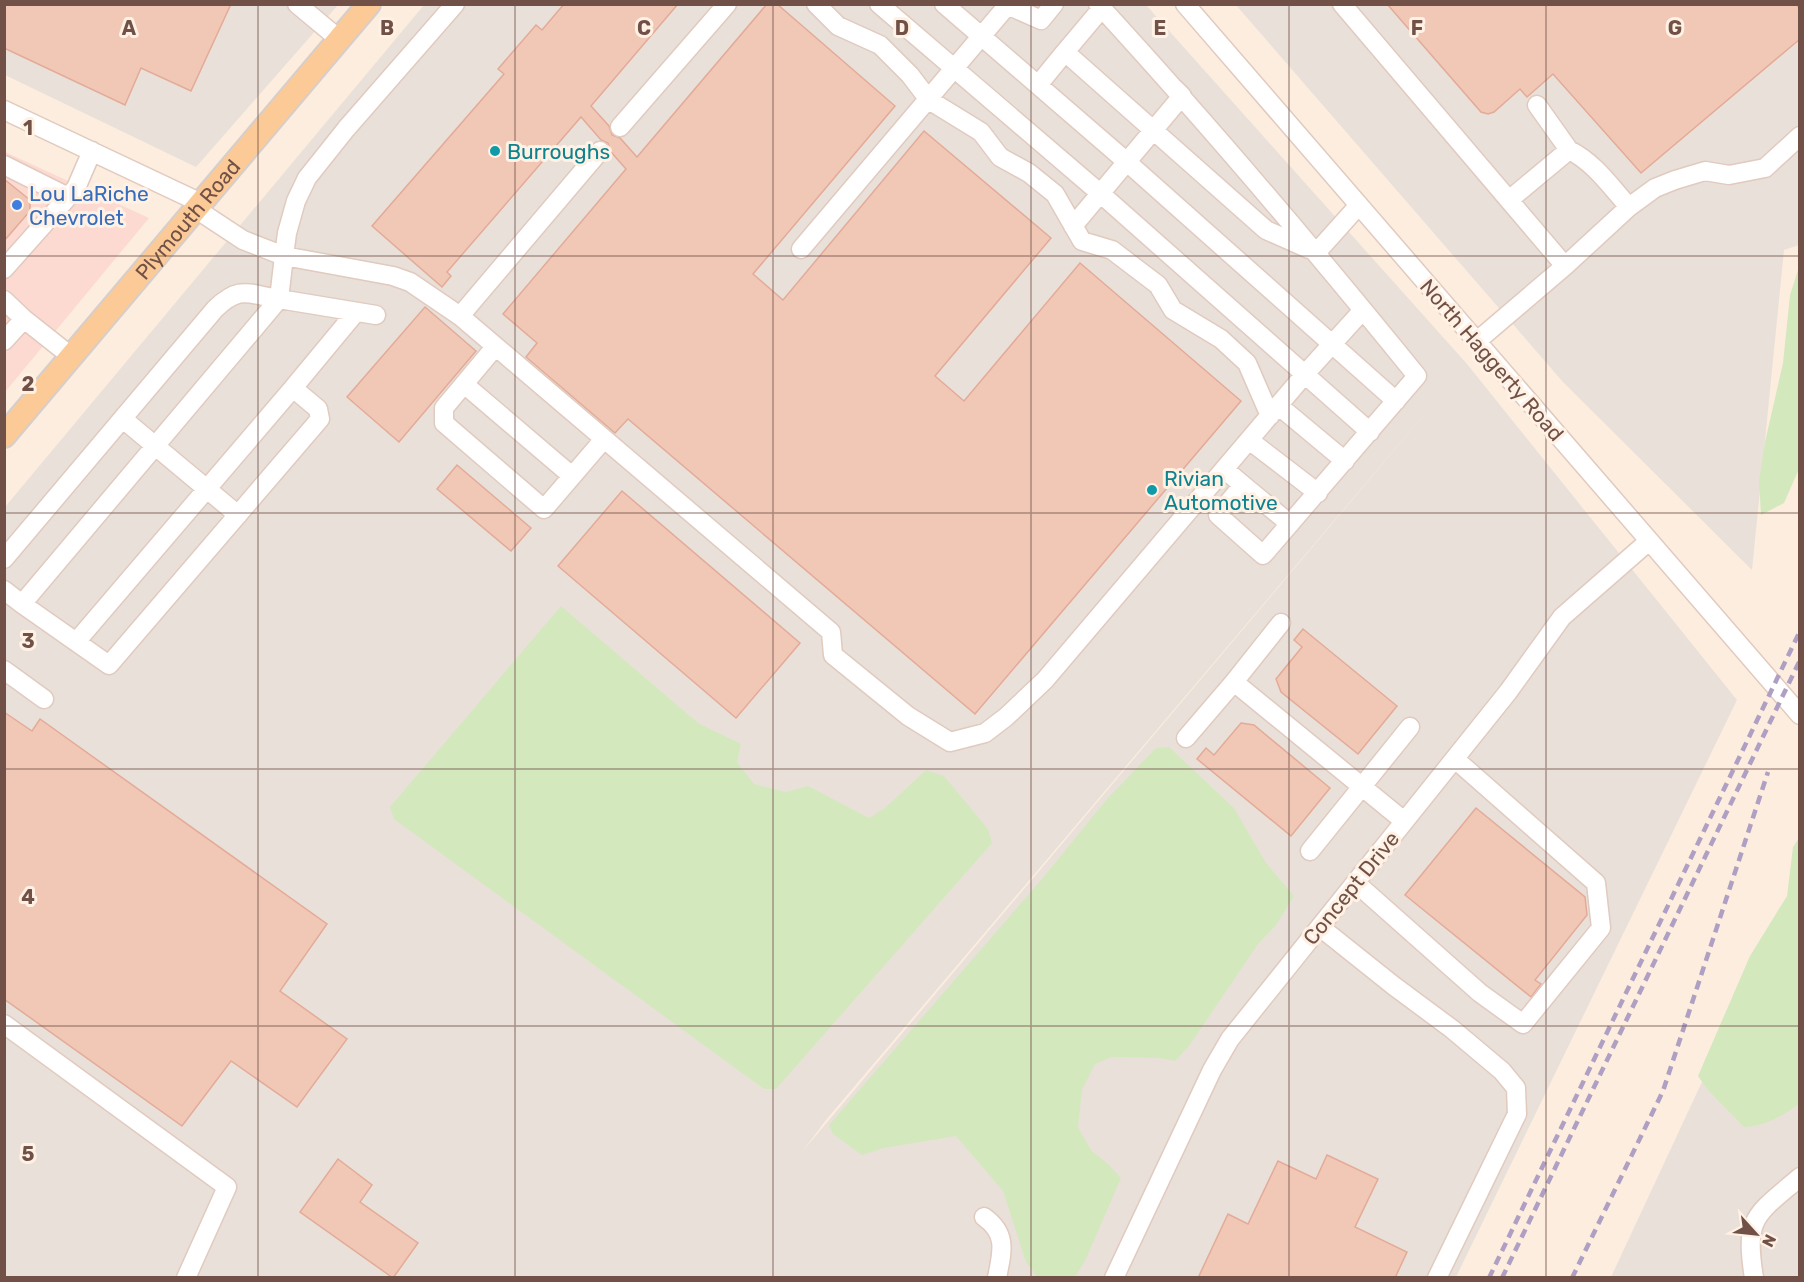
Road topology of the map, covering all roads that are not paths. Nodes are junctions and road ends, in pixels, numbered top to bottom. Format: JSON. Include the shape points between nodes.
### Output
{"nodes":[{"id":1,"x":297,"y":4,"type":"edge"},
{"id":2,"x":369,"y":4,"type":"edge"},
{"id":3,"x":455,"y":4,"type":"edge"},
{"id":4,"x":727,"y":4,"type":"edge"},
{"id":5,"x":816,"y":4,"type":"edge"},
{"id":6,"x":879,"y":4,"type":"edge"},
{"id":7,"x":944,"y":4,"type":"edge"},
{"id":8,"x":1054,"y":4,"type":"edge"},
{"id":9,"x":1342,"y":4,"type":"edge"},
{"id":10,"x":1006,"y":5,"type":"edge"},
{"id":11,"x":1100,"y":6,"type":"edge"},
{"id":12,"x":1194,"y":8,"type":"edge"},
{"id":13,"x":981,"y":36,"type":"junction"},
{"id":14,"x":339,"y":39,"type":"junction"},
{"id":15,"x":1065,"y":52,"type":"junction"},
{"id":16,"x":954,"y":69,"type":"junction"},
{"id":17,"x":1038,"y":85,"type":"junction"},
{"id":18,"x":1182,"y":96,"type":"junction"},
{"id":19,"x":929,"y":100,"type":"junction"},
{"id":20,"x":1537,"y":105,"type":"dead end"},
{"id":21,"x":4,"y":110,"type":"edge"},
{"id":22,"x":620,"y":127,"type":"dead end"},
{"id":23,"x":1154,"y":130,"type":"junction"},
{"id":24,"x":1800,"y":136,"type":"edge"},
{"id":25,"x":1569,"y":150,"type":"junction"},
{"id":26,"x":93,"y":151,"type":"junction"},
{"id":27,"x":600,"y":151,"type":"dead end"},
{"id":28,"x":1127,"y":162,"type":"junction"},
{"id":29,"x":4,"y":165,"type":"edge"},
{"id":30,"x":1101,"y":194,"type":"junction"},
{"id":31,"x":68,"y":197,"type":"junction"},
{"id":32,"x":1509,"y":200,"type":"junction"},
{"id":33,"x":1359,"y":205,"type":"junction"},
{"id":34,"x":198,"y":206,"type":"junction"},
{"id":35,"x":1629,"y":207,"type":"junction"},
{"id":36,"x":1074,"y":226,"type":"junction"},
{"id":37,"x":801,"y":249,"type":"dead end"},
{"id":38,"x":1316,"y":252,"type":"junction"},
{"id":39,"x":284,"y":256,"type":"junction"},
{"id":40,"x":1565,"y":266,"type":"junction"},
{"id":41,"x":4,"y":269,"type":"edge"},
{"id":42,"x":279,"y":299,"type":"junction"},
{"id":43,"x":4,"y":300,"type":"edge"},
{"id":44,"x":1363,"y":310,"type":"junction"},
{"id":45,"x":356,"y":312,"type":"junction"},
{"id":46,"x":376,"y":315,"type":"dead end"},
{"id":47,"x":460,"y":316,"type":"junction"},
{"id":48,"x":24,"y":319,"type":"junction"},
{"id":49,"x":4,"y":341,"type":"edge"},
{"id":50,"x":1476,"y":341,"type":"junction"},
{"id":51,"x":1332,"y":342,"type":"junction"},
{"id":52,"x":495,"y":347,"type":"junction"},
{"id":53,"x":72,"y":357,"type":"junction"},
{"id":54,"x":1305,"y":374,"type":"junction"},
{"id":55,"x":464,"y":384,"type":"junction"},
{"id":56,"x":293,"y":388,"type":"junction"},
{"id":57,"x":1396,"y":401,"type":"junction"},
{"id":58,"x":1274,"y":411,"type":"junction"},
{"id":59,"x":123,"y":419,"type":"junction"},
{"id":60,"x":1370,"y":432,"type":"junction"},
{"id":61,"x":4,"y":436,"type":"edge"},
{"id":62,"x":604,"y":439,"type":"junction"},
{"id":63,"x":1249,"y":440,"type":"junction"},
{"id":64,"x":155,"y":446,"type":"junction"},
{"id":65,"x":1345,"y":461,"type":"junction"},
{"id":66,"x":1224,"y":469,"type":"junction"},
{"id":67,"x":572,"y":476,"type":"junction"},
{"id":68,"x":1243,"y":485,"type":"junction"},
{"id":69,"x":207,"y":489,"type":"junction"},
{"id":70,"x":1318,"y":493,"type":"junction"},
{"id":71,"x":238,"y":515,"type":"junction"},
{"id":72,"x":1290,"y":524,"type":"junction"},
{"id":73,"x":1649,"y":541,"type":"junction"},
{"id":74,"x":4,"y":559,"type":"edge"},
{"id":75,"x":4,"y":590,"type":"edge"},
{"id":76,"x":22,"y":604,"type":"junction"},
{"id":77,"x":1281,"y":623,"type":"dead end"},
{"id":78,"x":76,"y":642,"type":"junction"},
{"id":79,"x":4,"y":670,"type":"edge"},
{"id":80,"x":1234,"y":682,"type":"junction"},
{"id":81,"x":44,"y":699,"type":"dead end"},
{"id":82,"x":1800,"y":715,"type":"edge"},
{"id":83,"x":1410,"y":727,"type":"dead end"},
{"id":84,"x":1186,"y":738,"type":"dead end"},
{"id":85,"x":1455,"y":759,"type":"junction"},
{"id":86,"x":1363,"y":786,"type":"junction"},
{"id":87,"x":1404,"y":821,"type":"junction"},
{"id":88,"x":1310,"y":851,"type":"dead end"},
{"id":89,"x":1356,"y":883,"type":"junction"},
{"id":90,"x":1320,"y":927,"type":"junction"},
{"id":91,"x":4,"y":1024,"type":"edge"},
{"id":92,"x":1800,"y":1176,"type":"edge"},
{"id":93,"x":984,"y":1217,"type":"dead end"},
{"id":94,"x":186,"y":1278,"type":"edge"},
{"id":95,"x":997,"y":1278,"type":"edge"},
{"id":96,"x":1114,"y":1278,"type":"edge"},
{"id":97,"x":1437,"y":1278,"type":"edge"},
{"id":98,"x":1754,"y":1278,"type":"edge"}],
"edges":[{"from":1,"to":14,"type":"street"},
{"from":2,"to":14,"type":"main road","name":"Plymouth Road"},
{"from":3,"to":39,"type":"street","via":[[308,178],[296,201]]},
{"from":4,"to":22,"type":"street"},
{"from":5,"to":19,"type":"street","via":[[838,26],[880,45]]},
{"from":6,"to":16,"type":"street"},
{"from":7,"to":13,"type":"street"},
{"from":8,"to":10,"type":"street","via":[[1041,21]]},
{"from":9,"to":32,"type":"street"},
{"from":10,"to":13,"type":"street"},
{"from":11,"to":15,"type":"street"},
{"from":11,"to":18,"type":"street"},
{"from":12,"to":33,"type":"street","name":"North Haggerty Road"},
{"from":13,"to":16,"type":"street"},
{"from":13,"to":17,"type":"street"},
{"from":14,"to":34,"type":"main road","name":"Plymouth Road"},
{"from":15,"to":17,"type":"street"},
{"from":15,"to":23,"type":"street"},
{"from":16,"to":19,"type":"street"},
{"from":16,"to":30,"type":"street"},
{"from":17,"to":28,"type":"street"},
{"from":18,"to":23,"type":"street"},
{"from":18,"to":38,"type":"street"},
{"from":19,"to":36,"type":"street","via":[[981,132],[1000,157],[1055,194]]},
{"from":19,"to":37,"type":"street"},
{"from":20,"to":25,"type":"street"},
{"from":21,"to":26,"type":"street"},
{"from":23,"to":28,"type":"street"},
{"from":23,"to":38,"type":"street","via":[[1266,230]]},
{"from":24,"to":35,"type":"street","via":[[1765,168],[1729,175],[1705,171],[1656,188]]},
{"from":25,"to":32,"type":"street"},
{"from":25,"to":35,"type":"street","via":[[1595,169]]},
{"from":26,"to":31,"type":"street"},
{"from":26,"to":34,"type":"street"},
{"from":27,"to":47,"type":"street"},
{"from":28,"to":30,"type":"street"},
{"from":28,"to":51,"type":"street"},
{"from":29,"to":31,"type":"street"},
{"from":30,"to":36,"type":"street"},
{"from":30,"to":54,"type":"street"},
{"from":31,"to":41,"type":"street"},
{"from":32,"to":40,"type":"street"},
{"from":33,"to":38,"type":"street"},
{"from":33,"to":50,"type":"street","name":"North Haggerty Road"},
{"from":34,"to":39,"type":"street","via":[[243,240]]},
{"from":34,"to":53,"type":"main road","name":"Plymouth Road"},
{"from":35,"to":40,"type":"street"},
{"from":36,"to":58,"type":"street","via":[[1082,241],[1112,250],[1158,285],[1173,310],[1221,339],[1246,363]]},
{"from":38,"to":44,"type":"street"},
{"from":39,"to":42,"type":"street"},
{"from":39,"to":47,"type":"street","via":[[393,276],[410,282]]},
{"from":40,"to":50,"type":"street"},
{"from":42,"to":45,"type":"street"},
{"from":42,"to":59,"type":"street","via":[[238,292],[226,299]]},
{"from":42,"to":64,"type":"street"},
{"from":43,"to":48,"type":"street"},
{"from":44,"to":51,"type":"street"},
{"from":44,"to":57,"type":"street","via":[[1417,376]]},
{"from":45,"to":46,"type":"street"},
{"from":45,"to":56,"type":"street"},
{"from":47,"to":52,"type":"street"},
{"from":48,"to":49,"type":"street"},
{"from":48,"to":53,"type":"street"},
{"from":50,"to":73,"type":"street","name":"North Haggerty Road"},
{"from":51,"to":54,"type":"street"},
{"from":51,"to":57,"type":"street"},
{"from":52,"to":55,"type":"street"},
{"from":52,"to":62,"type":"street"},
{"from":53,"to":61,"type":"main road","name":"Plymouth Road"},
{"from":54,"to":58,"type":"street"},
{"from":54,"to":60,"type":"street"},
{"from":55,"to":67,"type":"street"},
{"from":55,"to":67,"type":"street","via":[[444,408],[444,423],[544,508]]},
{"from":56,"to":69,"type":"street"},
{"from":56,"to":71,"type":"street","via":[[318,409],[320,419]]},
{"from":57,"to":60,"type":"street"},
{"from":58,"to":63,"type":"street"},
{"from":58,"to":65,"type":"street"},
{"from":59,"to":64,"type":"street"},
{"from":59,"to":74,"type":"street"},
{"from":60,"to":65,"type":"street"},
{"from":62,"to":66,"type":"street","via":[[831,632],[834,655],[908,716],[950,742],[985,733],[1045,680]]},
{"from":62,"to":67,"type":"street"},
{"from":63,"to":66,"type":"street"},
{"from":63,"to":70,"type":"street"},
{"from":64,"to":69,"type":"street"},
{"from":64,"to":76,"type":"street"},
{"from":65,"to":70,"type":"street"},
{"from":66,"to":68,"type":"street"},
{"from":68,"to":72,"type":"street"},
{"from":68,"to":72,"type":"street","via":[[1218,515],[1263,555]]},
{"from":69,"to":71,"type":"street"},
{"from":69,"to":78,"type":"street"},
{"from":70,"to":72,"type":"street"},
{"from":71,"to":78,"type":"street","via":[[109,665]]},
{"from":73,"to":82,"type":"street","name":"North Haggerty Road"},
{"from":73,"to":85,"type":"street","name":"Concept Drive","via":[[1562,617]]},
{"from":75,"to":76,"type":"street"},
{"from":76,"to":78,"type":"street"},
{"from":77,"to":80,"type":"street"},
{"from":79,"to":81,"type":"street"},
{"from":80,"to":84,"type":"street"},
{"from":80,"to":86,"type":"street"},
{"from":83,"to":86,"type":"street"},
{"from":85,"to":87,"type":"street","name":"Concept Drive"},
{"from":85,"to":89,"type":"street","via":[[1596,883],[1601,928],[1523,1024],[1480,993]]},
{"from":86,"to":87,"type":"street"},
{"from":86,"to":88,"type":"street"},
{"from":87,"to":89,"type":"street","name":"Concept Drive"},
{"from":89,"to":90,"type":"street","name":"Concept Drive"},
{"from":90,"to":96,"type":"street","name":"Concept Drive","via":[[1230,1040],[1212,1070]]},
{"from":90,"to":97,"type":"street","via":[[1452,1029],[1502,1071],[1516,1088],[1517,1114]]},
{"from":91,"to":94,"type":"street","via":[[226,1187]]},
{"from":92,"to":98,"type":"street","via":[[1760,1212],[1751,1228],[1749,1250]]},
{"from":93,"to":95,"type":"street","via":[[999,1232],[1003,1250]]}]}
